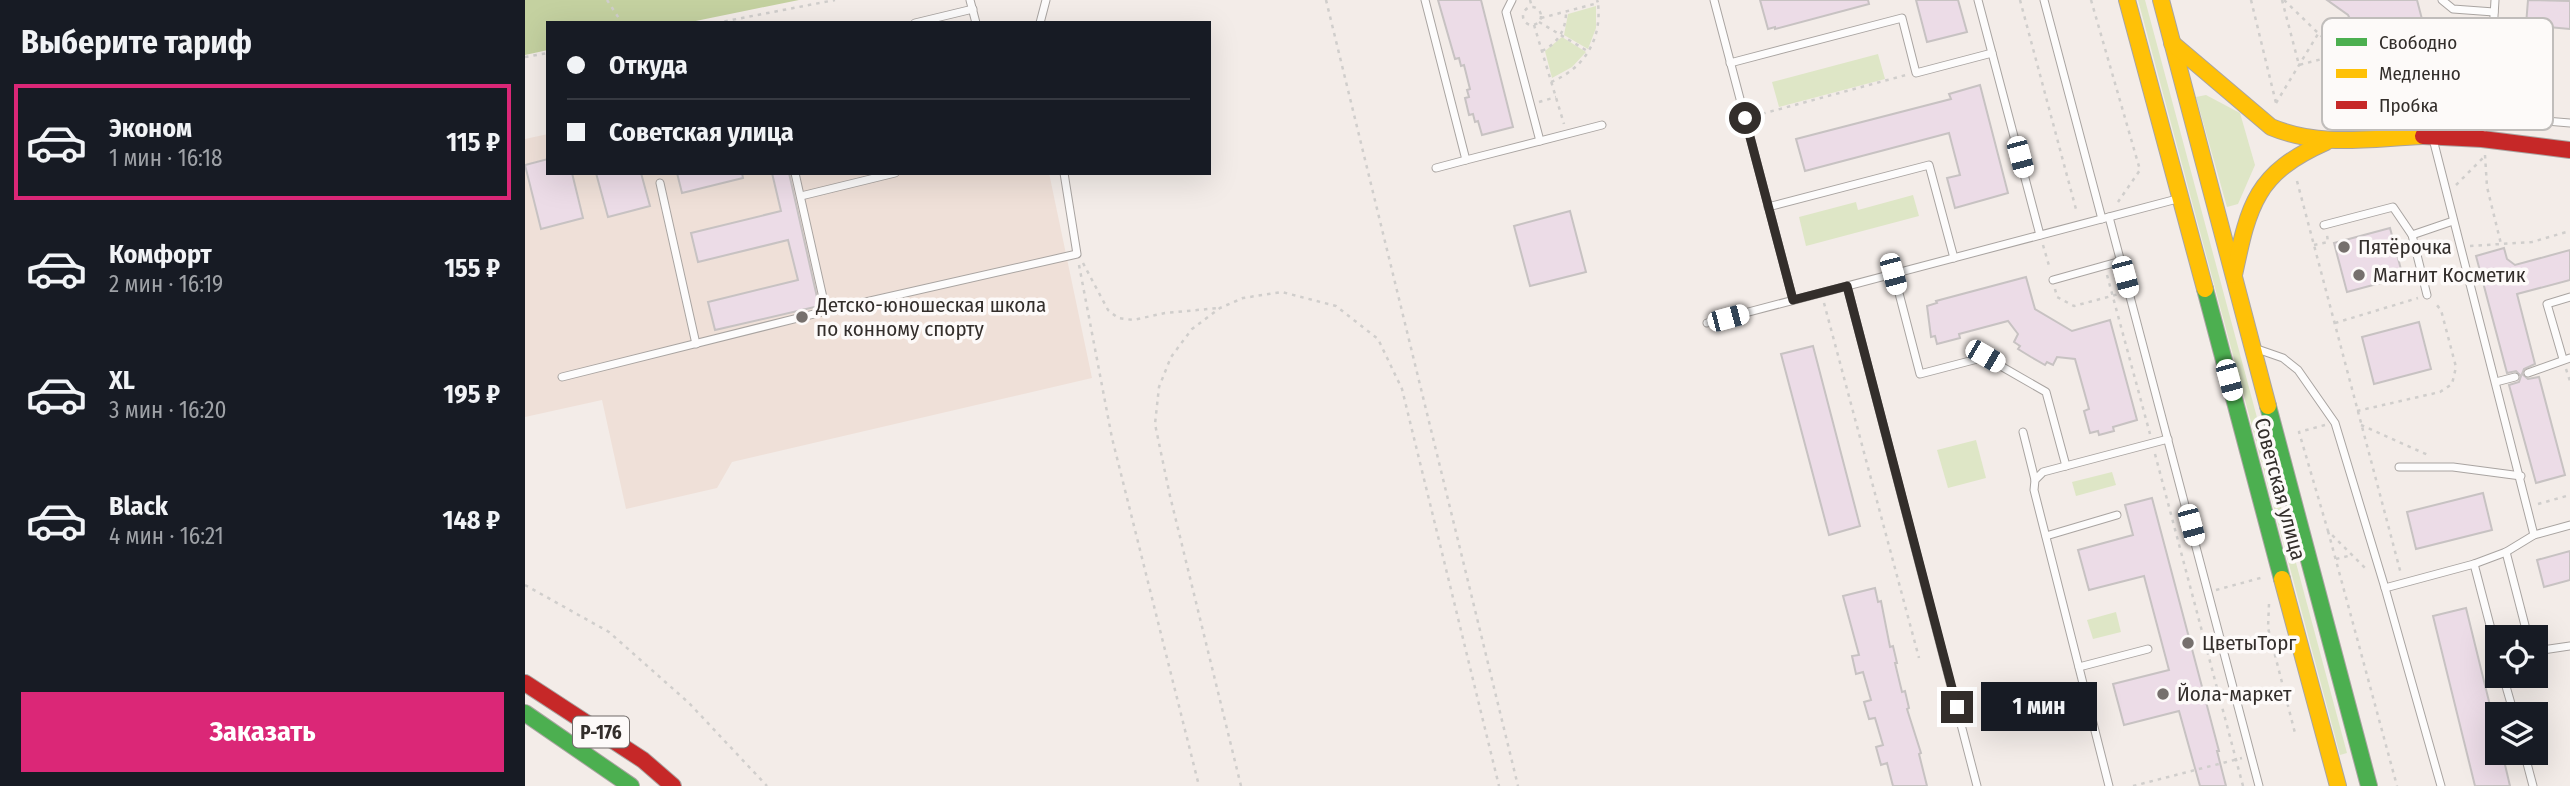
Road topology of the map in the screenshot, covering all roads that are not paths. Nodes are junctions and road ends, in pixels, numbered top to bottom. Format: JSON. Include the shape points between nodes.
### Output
{"nodes":[{"id":1,"x":971,"y":0,"type":"edge"},
{"id":2,"x":1046,"y":0,"type":"edge"},
{"id":3,"x":1425,"y":0,"type":"edge"},
{"id":4,"x":1512,"y":0,"type":"edge"},
{"id":5,"x":1714,"y":0,"type":"edge"},
{"id":6,"x":1978,"y":0,"type":"edge"},
{"id":7,"x":2044,"y":0,"type":"edge"},
{"id":8,"x":2127,"y":0,"type":"edge"},
{"id":9,"x":2161,"y":0,"type":"edge"},
{"id":10,"x":2442,"y":0,"type":"edge"},
{"id":11,"x":2495,"y":0,"type":"edge"},
{"id":12,"x":972,"y":9,"type":"junction"},
{"id":13,"x":2494,"y":12,"type":"junction"},
{"id":14,"x":2494,"y":18,"type":"edge"},
{"id":15,"x":923,"y":21,"type":"edge"},
{"id":16,"x":975,"y":21,"type":"edge"},
{"id":17,"x":1041,"y":21,"type":"edge"},
{"id":18,"x":2172,"y":43,"type":"junction"},
{"id":19,"x":1992,"y":53,"type":"junction"},
{"id":20,"x":1730,"y":63,"type":"junction"},
{"id":21,"x":1602,"y":125,"type":"dead end"},
{"id":22,"x":2482,"y":130,"type":"edge"},
{"id":23,"x":2425,"y":136,"type":"junction"},
{"id":24,"x":2480,"y":140,"type":"junction"},
{"id":25,"x":1540,"y":141,"type":"junction"},
{"id":26,"x":2326,"y":142,"type":"junction"},
{"id":27,"x":2570,"y":150,"type":"edge"},
{"id":28,"x":1467,"y":160,"type":"junction"},
{"id":29,"x":1436,"y":168,"type":"dead end"},
{"id":30,"x":796,"y":175,"type":"edge"},
{"id":31,"x":887,"y":175,"type":"edge"},
{"id":32,"x":1063,"y":175,"type":"edge"},
{"id":33,"x":660,"y":183,"type":"dead end"},
{"id":34,"x":801,"y":196,"type":"junction"},
{"id":35,"x":2181,"y":198,"type":"junction"},
{"id":36,"x":1769,"y":207,"type":"junction"},
{"id":37,"x":2106,"y":218,"type":"junction"},
{"id":38,"x":2453,"y":221,"type":"junction"},
{"id":39,"x":2324,"y":225,"type":"road end"},
{"id":40,"x":2041,"y":235,"type":"junction"},
{"id":41,"x":2412,"y":235,"type":"junction"},
{"id":42,"x":1954,"y":258,"type":"junction"},
{"id":43,"x":2121,"y":261,"type":"junction"},
{"id":44,"x":1893,"y":274,"type":"junction"},
{"id":45,"x":2234,"y":276,"type":"junction"},
{"id":46,"x":2053,"y":280,"type":"road end"},
{"id":47,"x":1847,"y":286,"type":"junction"},
{"id":48,"x":2427,"y":295,"type":"road end"},
{"id":49,"x":2570,"y":297,"type":"edge"},
{"id":50,"x":1793,"y":300,"type":"junction"},
{"id":51,"x":826,"y":311,"type":"junction"},
{"id":52,"x":1707,"y":323,"type":"dead end"},
{"id":53,"x":696,"y":344,"type":"junction"},
{"id":54,"x":2253,"y":348,"type":"junction"},
{"id":55,"x":2567,"y":359,"type":"edge"},
{"id":56,"x":2528,"y":373,"type":"dead end"},
{"id":57,"x":562,"y":377,"type":"dead end"},
{"id":58,"x":2515,"y":377,"type":"dead end"},
{"id":59,"x":2496,"y":382,"type":"junction"},
{"id":60,"x":2023,"y":432,"type":"dead end"},
{"id":61,"x":2168,"y":439,"type":"junction"},
{"id":62,"x":2066,"y":466,"type":"junction"},
{"id":63,"x":2399,"y":467,"type":"dead end"},
{"id":64,"x":2521,"y":477,"type":"junction"},
{"id":65,"x":2035,"y":480,"type":"junction"},
{"id":66,"x":2117,"y":515,"type":"dead end"},
{"id":67,"x":2570,"y":525,"type":"edge"},
{"id":68,"x":2535,"y":535,"type":"junction"},
{"id":69,"x":2046,"y":536,"type":"junction"},
{"id":70,"x":2506,"y":552,"type":"junction"},
{"id":71,"x":2474,"y":564,"type":"junction"},
{"id":72,"x":2385,"y":588,"type":"junction"},
{"id":73,"x":2490,"y":625,"type":"edge"},
{"id":74,"x":2525,"y":625,"type":"edge"},
{"id":75,"x":2570,"y":646,"type":"edge"},
{"id":76,"x":2148,"y":649,"type":"dead end"},
{"id":77,"x":2548,"y":649,"type":"edge"},
{"id":78,"x":2079,"y":667,"type":"junction"},
{"id":79,"x":525,"y":683,"type":"edge"},
{"id":80,"x":525,"y":713,"type":"edge"},
{"id":81,"x":2363,"y":761,"type":"junction"},
{"id":82,"x":2527,"y":765,"type":"edge"},
{"id":83,"x":2334,"y":769,"type":"junction"},
{"id":84,"x":631,"y":786,"type":"edge"},
{"id":85,"x":673,"y":786,"type":"edge"},
{"id":86,"x":1977,"y":786,"type":"edge"},
{"id":87,"x":2109,"y":786,"type":"edge"},
{"id":88,"x":2259,"y":786,"type":"edge"},
{"id":89,"x":2338,"y":786,"type":"edge"},
{"id":90,"x":2369,"y":786,"type":"edge"},
{"id":91,"x":2441,"y":786,"type":"edge"},
{"id":92,"x":2533,"y":786,"type":"edge"}],
"edges":[{"from":1,"to":12,"type":"lane"},
{"from":2,"to":17,"type":"lane"},
{"from":3,"to":28,"type":"lane"},
{"from":4,"to":25,"type":"lane","via":[[1506,12]]},
{"from":5,"to":20,"type":"lane"},
{"from":6,"to":19,"type":"lane"},
{"from":7,"to":37,"type":"lane"},
{"from":8,"to":35,"type":"main road","name":"Советская улица"},
{"from":9,"to":18,"type":"main road","name":"Советская улица"},
{"from":10,"to":13,"type":"lane","via":[[2453,9]]},
{"from":11,"to":13,"type":"lane"},
{"from":12,"to":15,"type":"lane"},
{"from":12,"to":16,"type":"lane"},
{"from":13,"to":14,"type":"lane"},
{"from":18,"to":26,"type":"main road","via":[[2271,127],[2285,135]]},
{"from":18,"to":45,"type":"main road","name":"Советская улица"},
{"from":19,"to":20,"type":"lane","via":[[1916,73],[1902,18]]},
{"from":19,"to":40,"type":"lane"},
{"from":20,"to":36,"type":"lane"},
{"from":21,"to":25,"type":"lane"},
{"from":22,"to":24,"type":"lane"},
{"from":23,"to":24,"type":"main road"},
{"from":23,"to":26,"type":"main road"},
{"from":23,"to":38,"type":"lane"},
{"from":24,"to":27,"type":"main road"},
{"from":25,"to":28,"type":"lane"},
{"from":26,"to":45,"type":"main road","via":[[2291,159],[2257,195],[2244,225]]},
{"from":28,"to":29,"type":"lane"},
{"from":30,"to":34,"type":"lane"},
{"from":31,"to":34,"type":"lane"},
{"from":32,"to":51,"type":"lane","via":[[1077,254]]},
{"from":33,"to":53,"type":"lane"},
{"from":34,"to":51,"type":"lane"},
{"from":35,"to":37,"type":"lane"},
{"from":35,"to":83,"type":"main road","name":"Советская улица"},
{"from":36,"to":42,"type":"lane","via":[[1929,165]]},
{"from":36,"to":50,"type":"lane"},
{"from":37,"to":40,"type":"lane"},
{"from":37,"to":43,"type":"lane"},
{"from":38,"to":41,"type":"lane"},
{"from":38,"to":59,"type":"lane"},
{"from":39,"to":41,"type":"lane","via":[[2393,206]]},
{"from":40,"to":42,"type":"lane"},
{"from":41,"to":48,"type":"lane"},
{"from":42,"to":44,"type":"lane"},
{"from":43,"to":46,"type":"lane"},
{"from":43,"to":61,"type":"lane"},
{"from":44,"to":47,"type":"lane"},
{"from":44,"to":62,"type":"lane","via":[[1920,374],[1985,356],[2046,392]]},
{"from":45,"to":54,"type":"main road","name":"Советская улица"},
{"from":47,"to":50,"type":"lane"},
{"from":47,"to":86,"type":"lane"},
{"from":49,"to":55,"type":"lane","via":[[2547,304]]},
{"from":50,"to":52,"type":"lane"},
{"from":51,"to":53,"type":"lane"},
{"from":53,"to":57,"type":"lane"},
{"from":54,"to":72,"type":"lane","via":[[2283,358],[2298,370],[2335,423]]},
{"from":54,"to":81,"type":"main road","name":"Советская улица"},
{"from":55,"to":56,"type":"lane"},
{"from":58,"to":59,"type":"lane"},
{"from":59,"to":64,"type":"lane"},
{"from":60,"to":65,"type":"lane"},
{"from":61,"to":62,"type":"lane"},
{"from":61,"to":88,"type":"lane"},
{"from":62,"to":65,"type":"lane","via":[[2043,472]]},
{"from":63,"to":64,"type":"lane","via":[[2453,467]]},
{"from":64,"to":68,"type":"lane"},
{"from":65,"to":69,"type":"lane"},
{"from":66,"to":69,"type":"lane"},
{"from":67,"to":68,"type":"lane"},
{"from":68,"to":70,"type":"lane"},
{"from":69,"to":78,"type":"lane"},
{"from":70,"to":71,"type":"lane"},
{"from":70,"to":74,"type":"lane"},
{"from":71,"to":72,"type":"lane"},
{"from":71,"to":73,"type":"lane"},
{"from":72,"to":91,"type":"lane"},
{"from":75,"to":77,"type":"lane"},
{"from":76,"to":78,"type":"lane"},
{"from":78,"to":87,"type":"lane"},
{"from":79,"to":85,"type":"main road","number":"Р-176","via":[[643,760]]},
{"from":80,"to":84,"type":"main road","number":"Р-176"},
{"from":81,"to":83,"type":"main road"},
{"from":81,"to":90,"type":"main road","name":"Советская улица"},
{"from":82,"to":92,"type":"lane"},
{"from":83,"to":89,"type":"main road","name":"Советская улица"}]}
